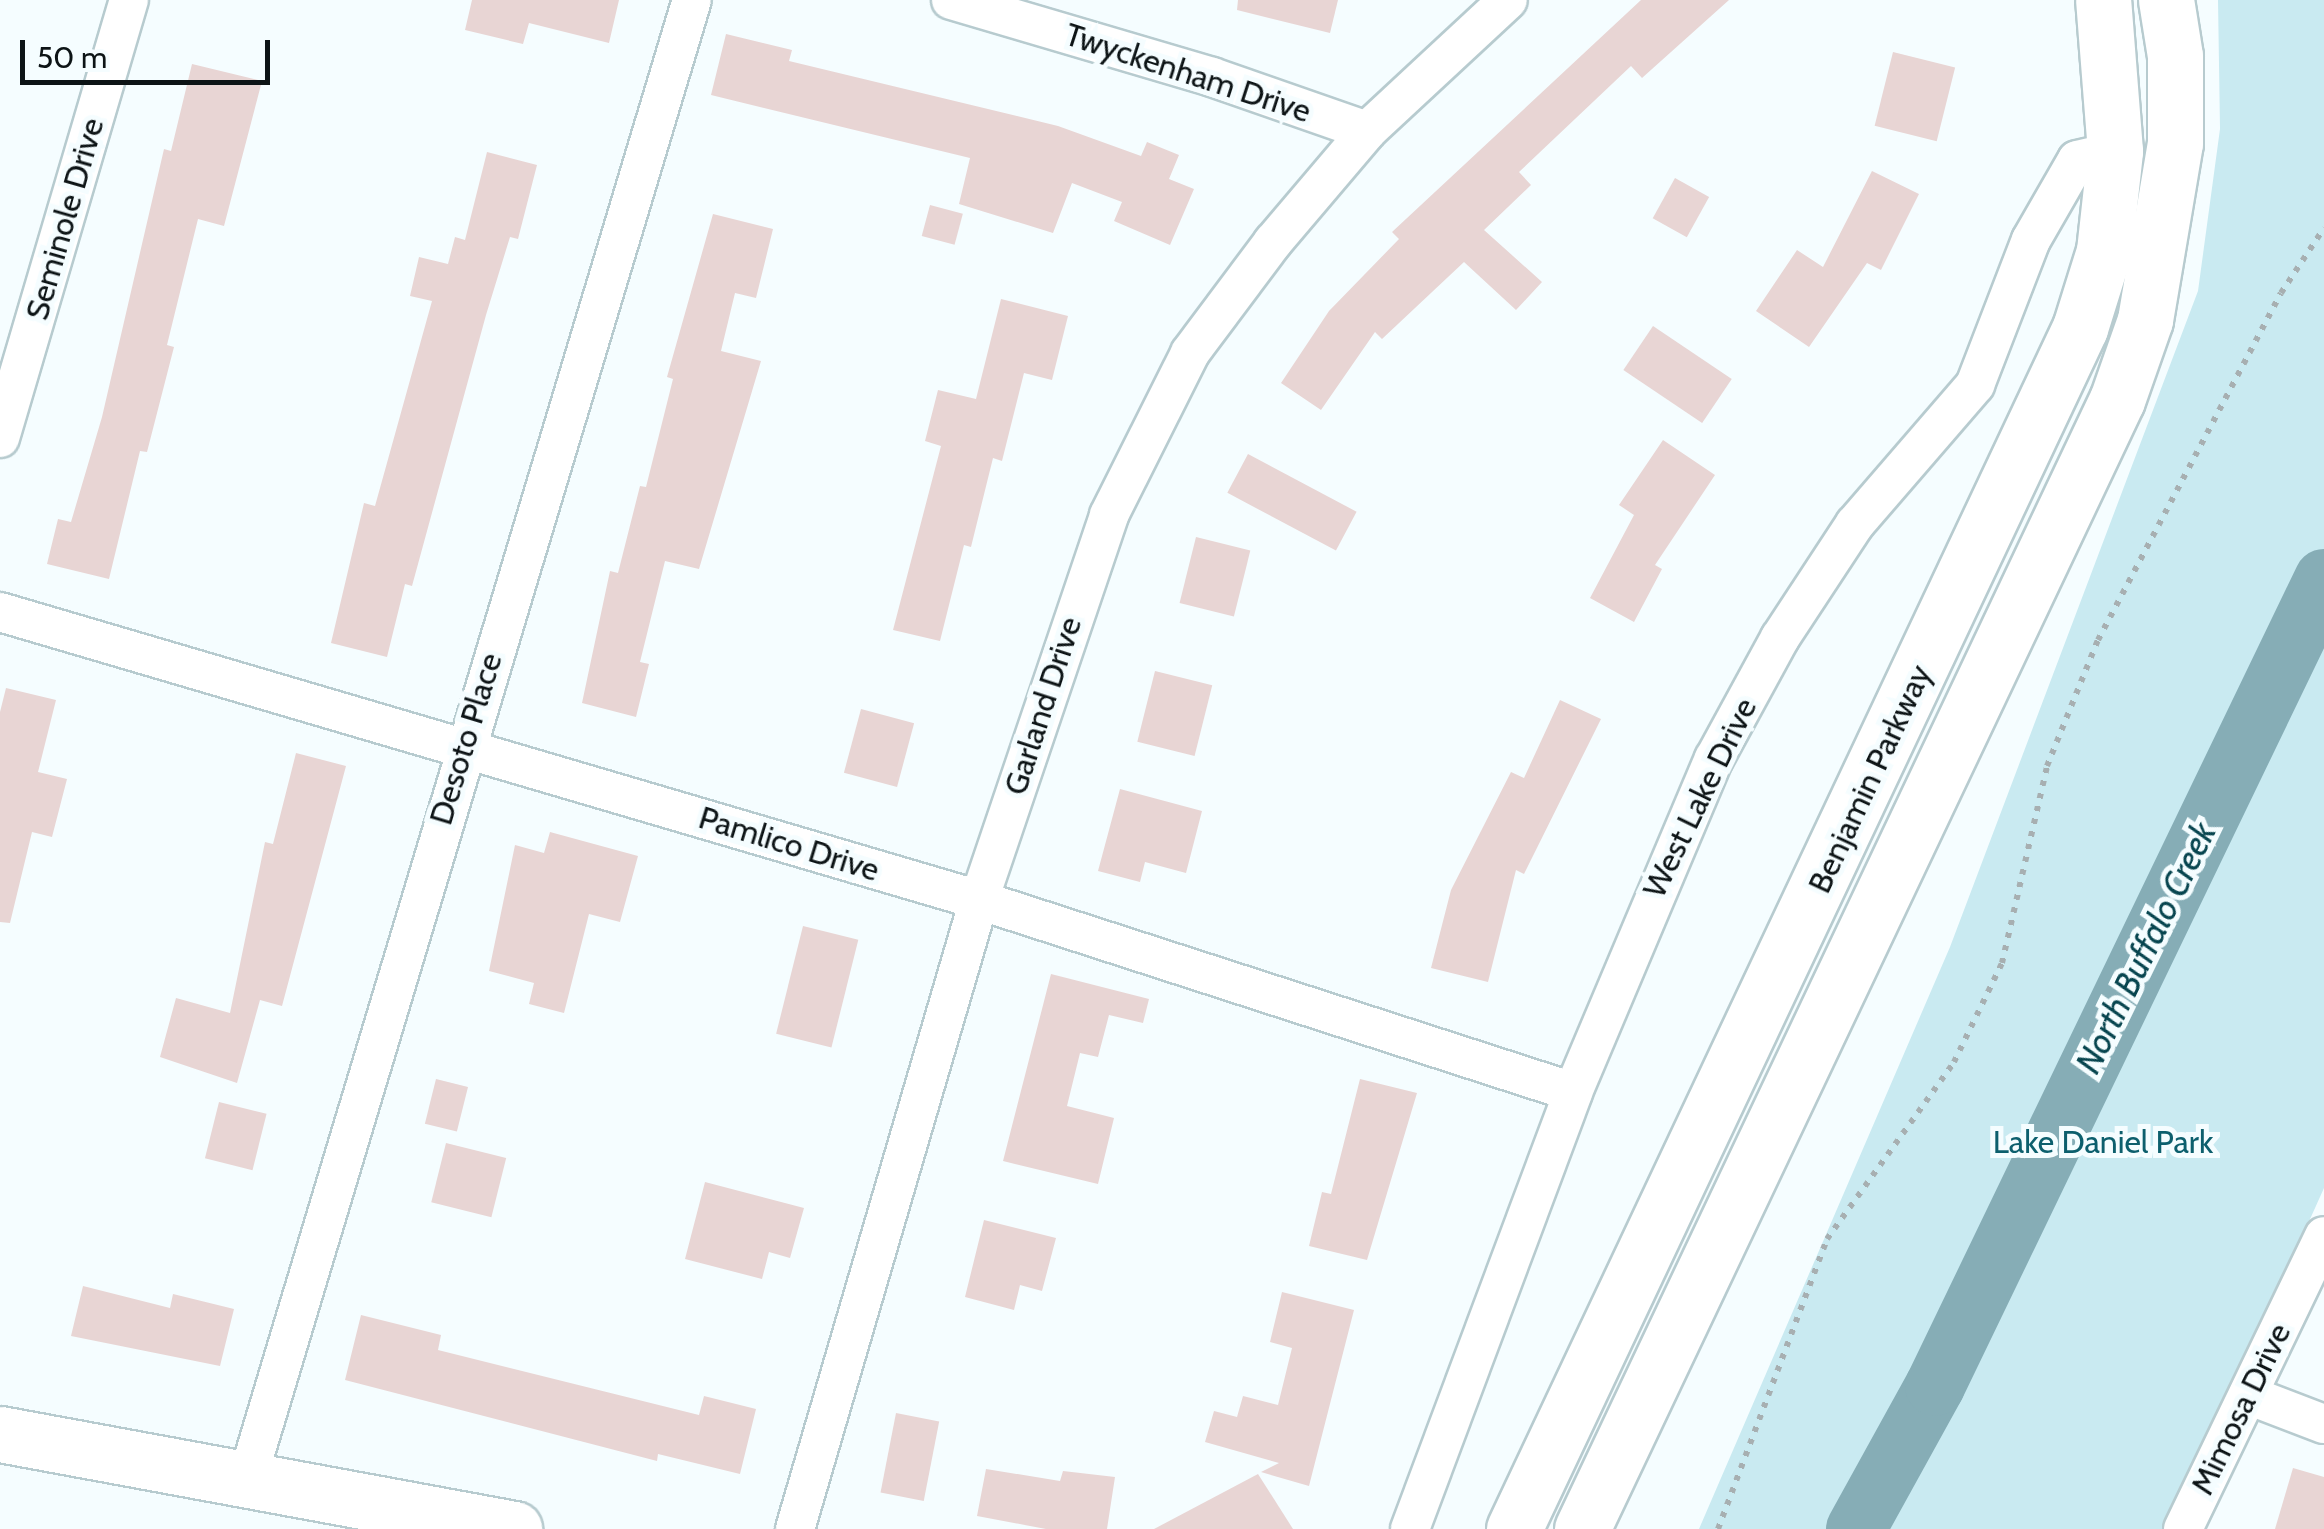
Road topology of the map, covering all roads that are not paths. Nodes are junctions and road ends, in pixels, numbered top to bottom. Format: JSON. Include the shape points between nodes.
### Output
{"nodes":[{"id":1,"x":130,"y":0,"type":"edge"},
{"id":2,"x":692,"y":0,"type":"edge"},
{"id":3,"x":950,"y":0,"type":"edge"},
{"id":4,"x":1508,"y":0,"type":"edge"},
{"id":5,"x":2103,"y":0,"type":"edge"},
{"id":6,"x":2166,"y":0,"type":"edge"},
{"id":7,"x":1367,"y":131,"type":"junction"},
{"id":8,"x":2115,"y":152,"type":"junction"},
{"id":9,"x":0,"y":438,"type":"edge"},
{"id":10,"x":0,"y":612,"type":"edge"},
{"id":11,"x":464,"y":746,"type":"junction"},
{"id":12,"x":980,"y":900,"type":"junction"},
{"id":13,"x":1573,"y":1092,"type":"junction"},
{"id":14,"x":2324,"y":1236,"type":"edge"},
{"id":15,"x":2248,"y":1396,"type":"junction"},
{"id":16,"x":2324,"y":1424,"type":"edge"},
{"id":17,"x":0,"y":1434,"type":"edge"},
{"id":18,"x":247,"y":1480,"type":"junction"},
{"id":19,"x":514,"y":1529,"type":"edge"},
{"id":20,"x":795,"y":1529,"type":"edge"},
{"id":21,"x":1410,"y":1529,"type":"edge"},
{"id":22,"x":1514,"y":1529,"type":"edge"},
{"id":23,"x":1582,"y":1529,"type":"edge"},
{"id":24,"x":2184,"y":1529,"type":"edge"}],
"edges":[{"from":1,"to":9,"type":"street","name":"Seminole Drive"},
{"from":2,"to":11,"type":"street","name":"Desoto Place"},
{"from":3,"to":7,"type":"street","name":"Twyckenham Drive","via":[[1212,77]]},
{"from":4,"to":7,"type":"street","name":"Garland Drive"},
{"from":5,"to":8,"type":"main road","name":"Benjamin Parkway"},
{"from":6,"to":23,"type":"main road","name":"Benjamin Parkway","via":[[2175,56],[2168,198],[2145,320],[2117,400]]},
{"from":7,"to":12,"type":"street","name":"Garland Drive","via":[[1261,258],[1174,385],[1102,532]]},
{"from":8,"to":13,"type":"street","name":"West Lake Drive","via":[[2077,160],[2030,240],[1976,385],[1855,524],[1780,638],[1714,759]]},
{"from":8,"to":22,"type":"main road","name":"Benjamin Parkway","via":[[2104,251],[2064,363]]},
{"from":10,"to":11,"type":"street","name":"Pamlico Drive"},
{"from":11,"to":12,"type":"street","name":"Pamlico Drive"},
{"from":11,"to":18,"type":"street","name":"Desoto Place"},
{"from":12,"to":13,"type":"street","name":"Pamlico Drive"},
{"from":12,"to":20,"type":"street","name":"Garland Drive"},
{"from":13,"to":21,"type":"street","name":"West Lake Drive"},
{"from":14,"to":15,"type":"street","name":"Mimosa Drive"},
{"from":15,"to":16,"type":"street"},
{"from":15,"to":24,"type":"street","name":"Mimosa Drive"},
{"from":17,"to":18,"type":"main road"},
{"from":18,"to":19,"type":"main road"}]}
